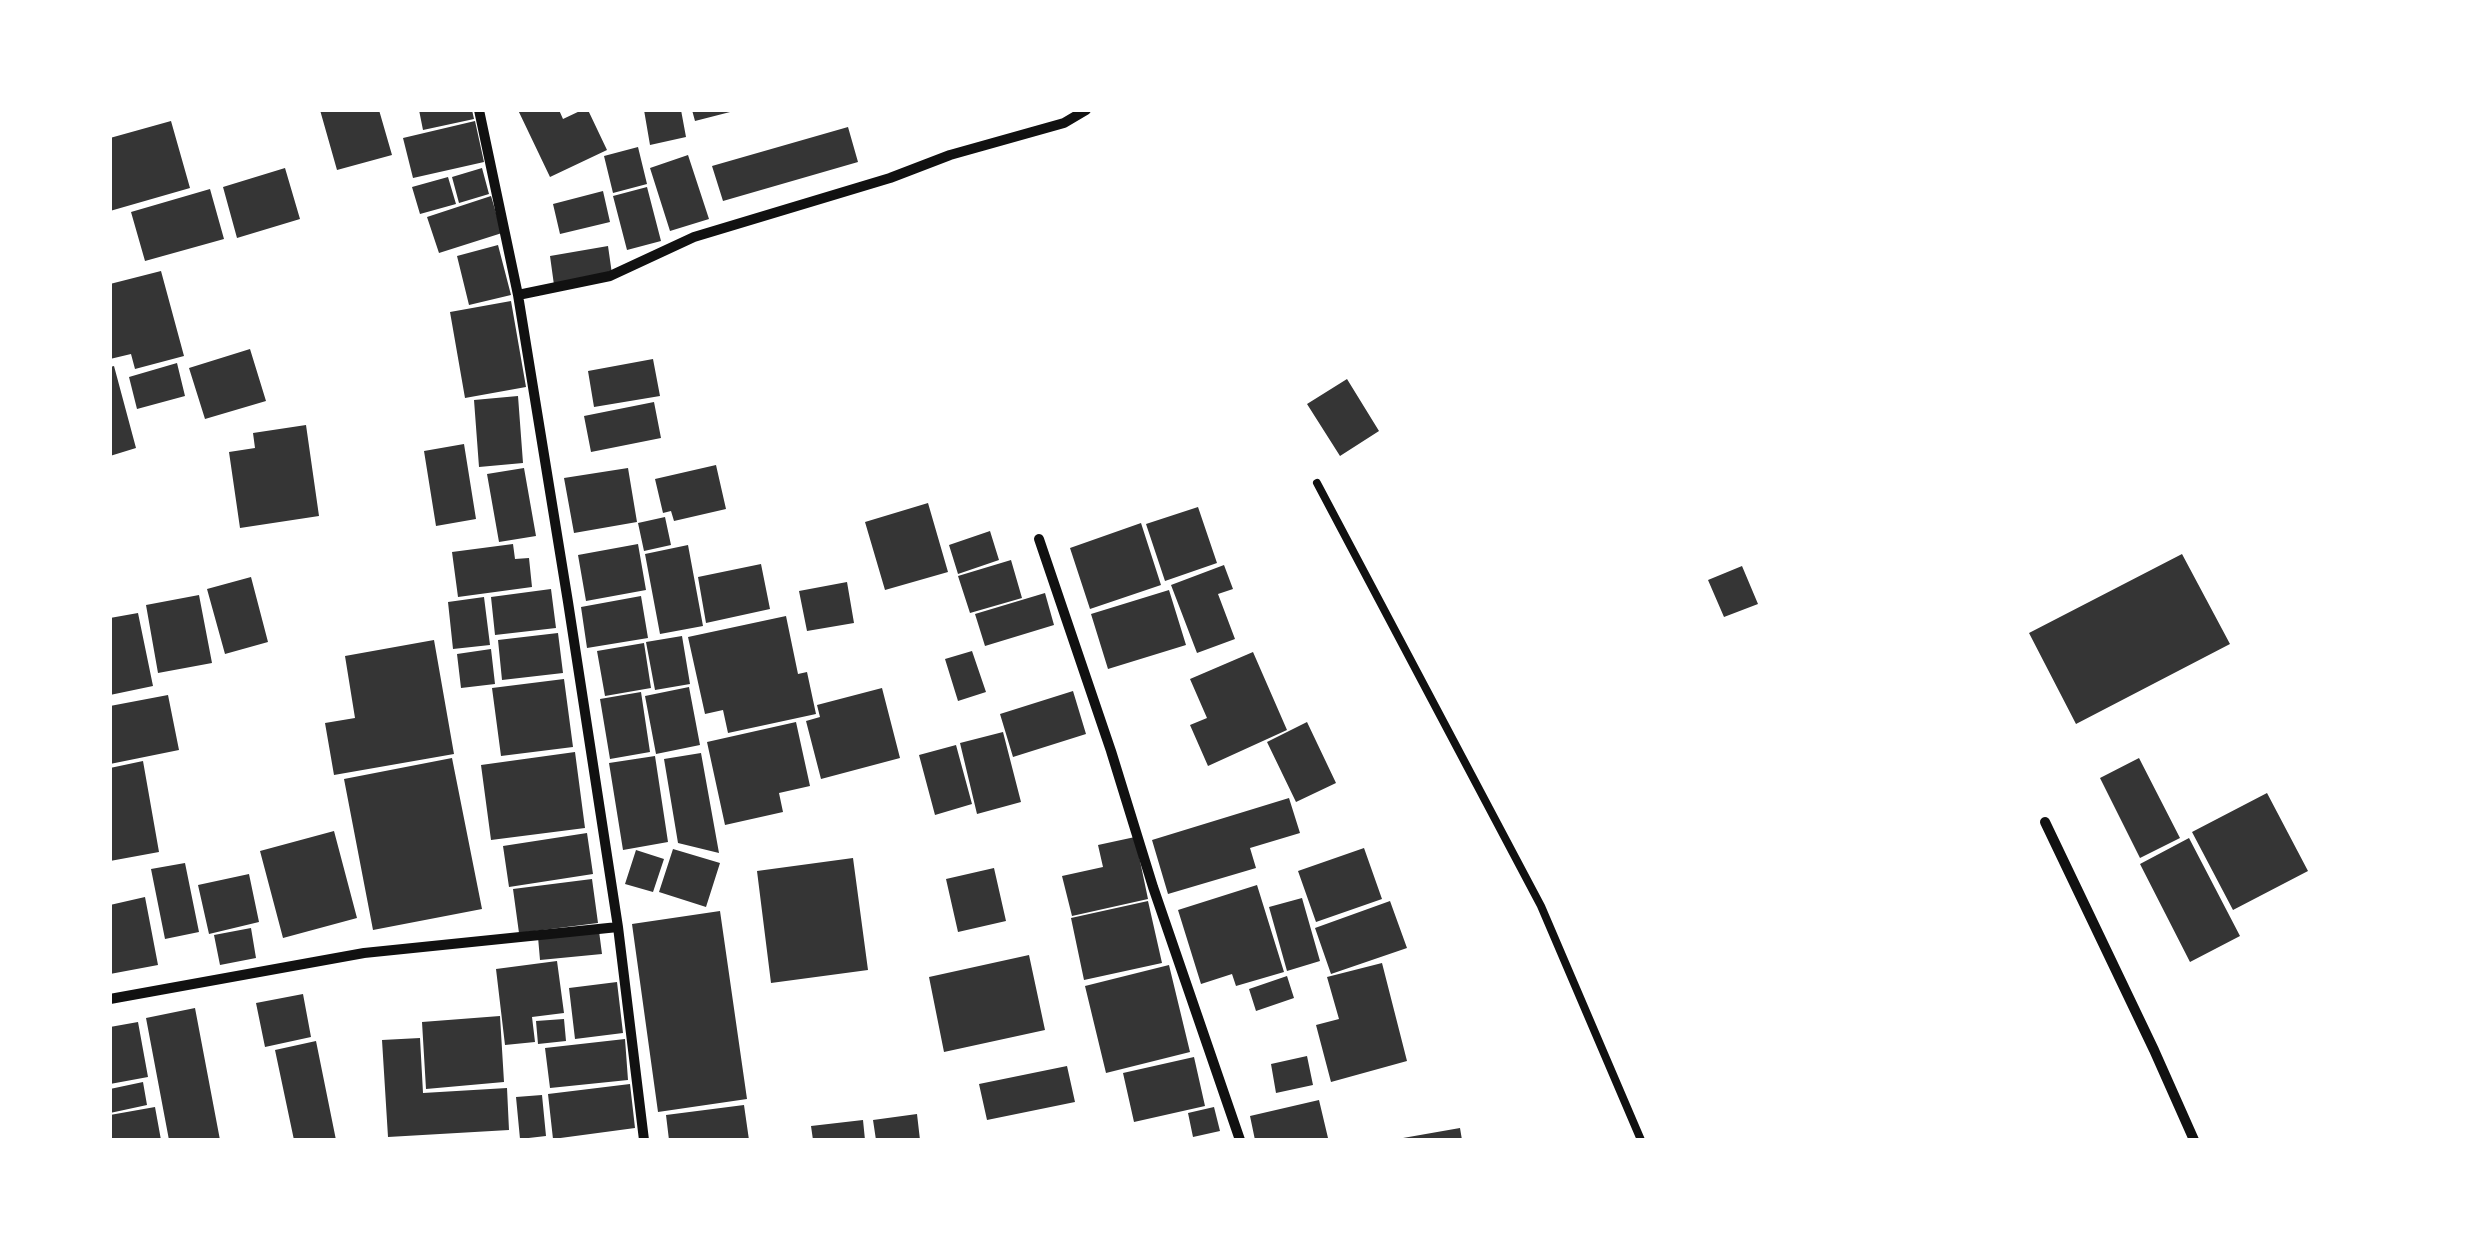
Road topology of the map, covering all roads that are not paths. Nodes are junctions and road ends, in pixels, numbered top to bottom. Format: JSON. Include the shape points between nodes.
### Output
{"nodes":[{"id":1,"x":479,"y":110,"type":"edge"},
{"id":2,"x":1086,"y":110,"type":"edge"},
{"id":3,"x":518,"y":296,"type":"junction"},
{"id":4,"x":1316,"y":484,"type":"dead end"},
{"id":5,"x":1040,"y":539,"type":"dead end"},
{"id":6,"x":2045,"y":822,"type":"dead end"},
{"id":7,"x":618,"y":926,"type":"junction"},
{"id":8,"x":110,"y":999,"type":"edge"},
{"id":9,"x":644,"y":1140,"type":"edge"},
{"id":10,"x":1240,"y":1140,"type":"edge"},
{"id":11,"x":1641,"y":1140,"type":"edge"},
{"id":12,"x":2194,"y":1140,"type":"edge"}],
"edges":[{"from":1,"to":3,"type":"street"},
{"from":2,"to":3,"type":"street","via":[[1064,123],[694,237],[610,276]]},
{"from":3,"to":7,"type":"street"},
{"from":4,"to":11,"type":"lane","via":[[1542,906]]},
{"from":5,"to":10,"type":"street"},
{"from":6,"to":12,"type":"street"},
{"from":7,"to":8,"type":"street","via":[[364,953]]},
{"from":7,"to":9,"type":"street"}]}
